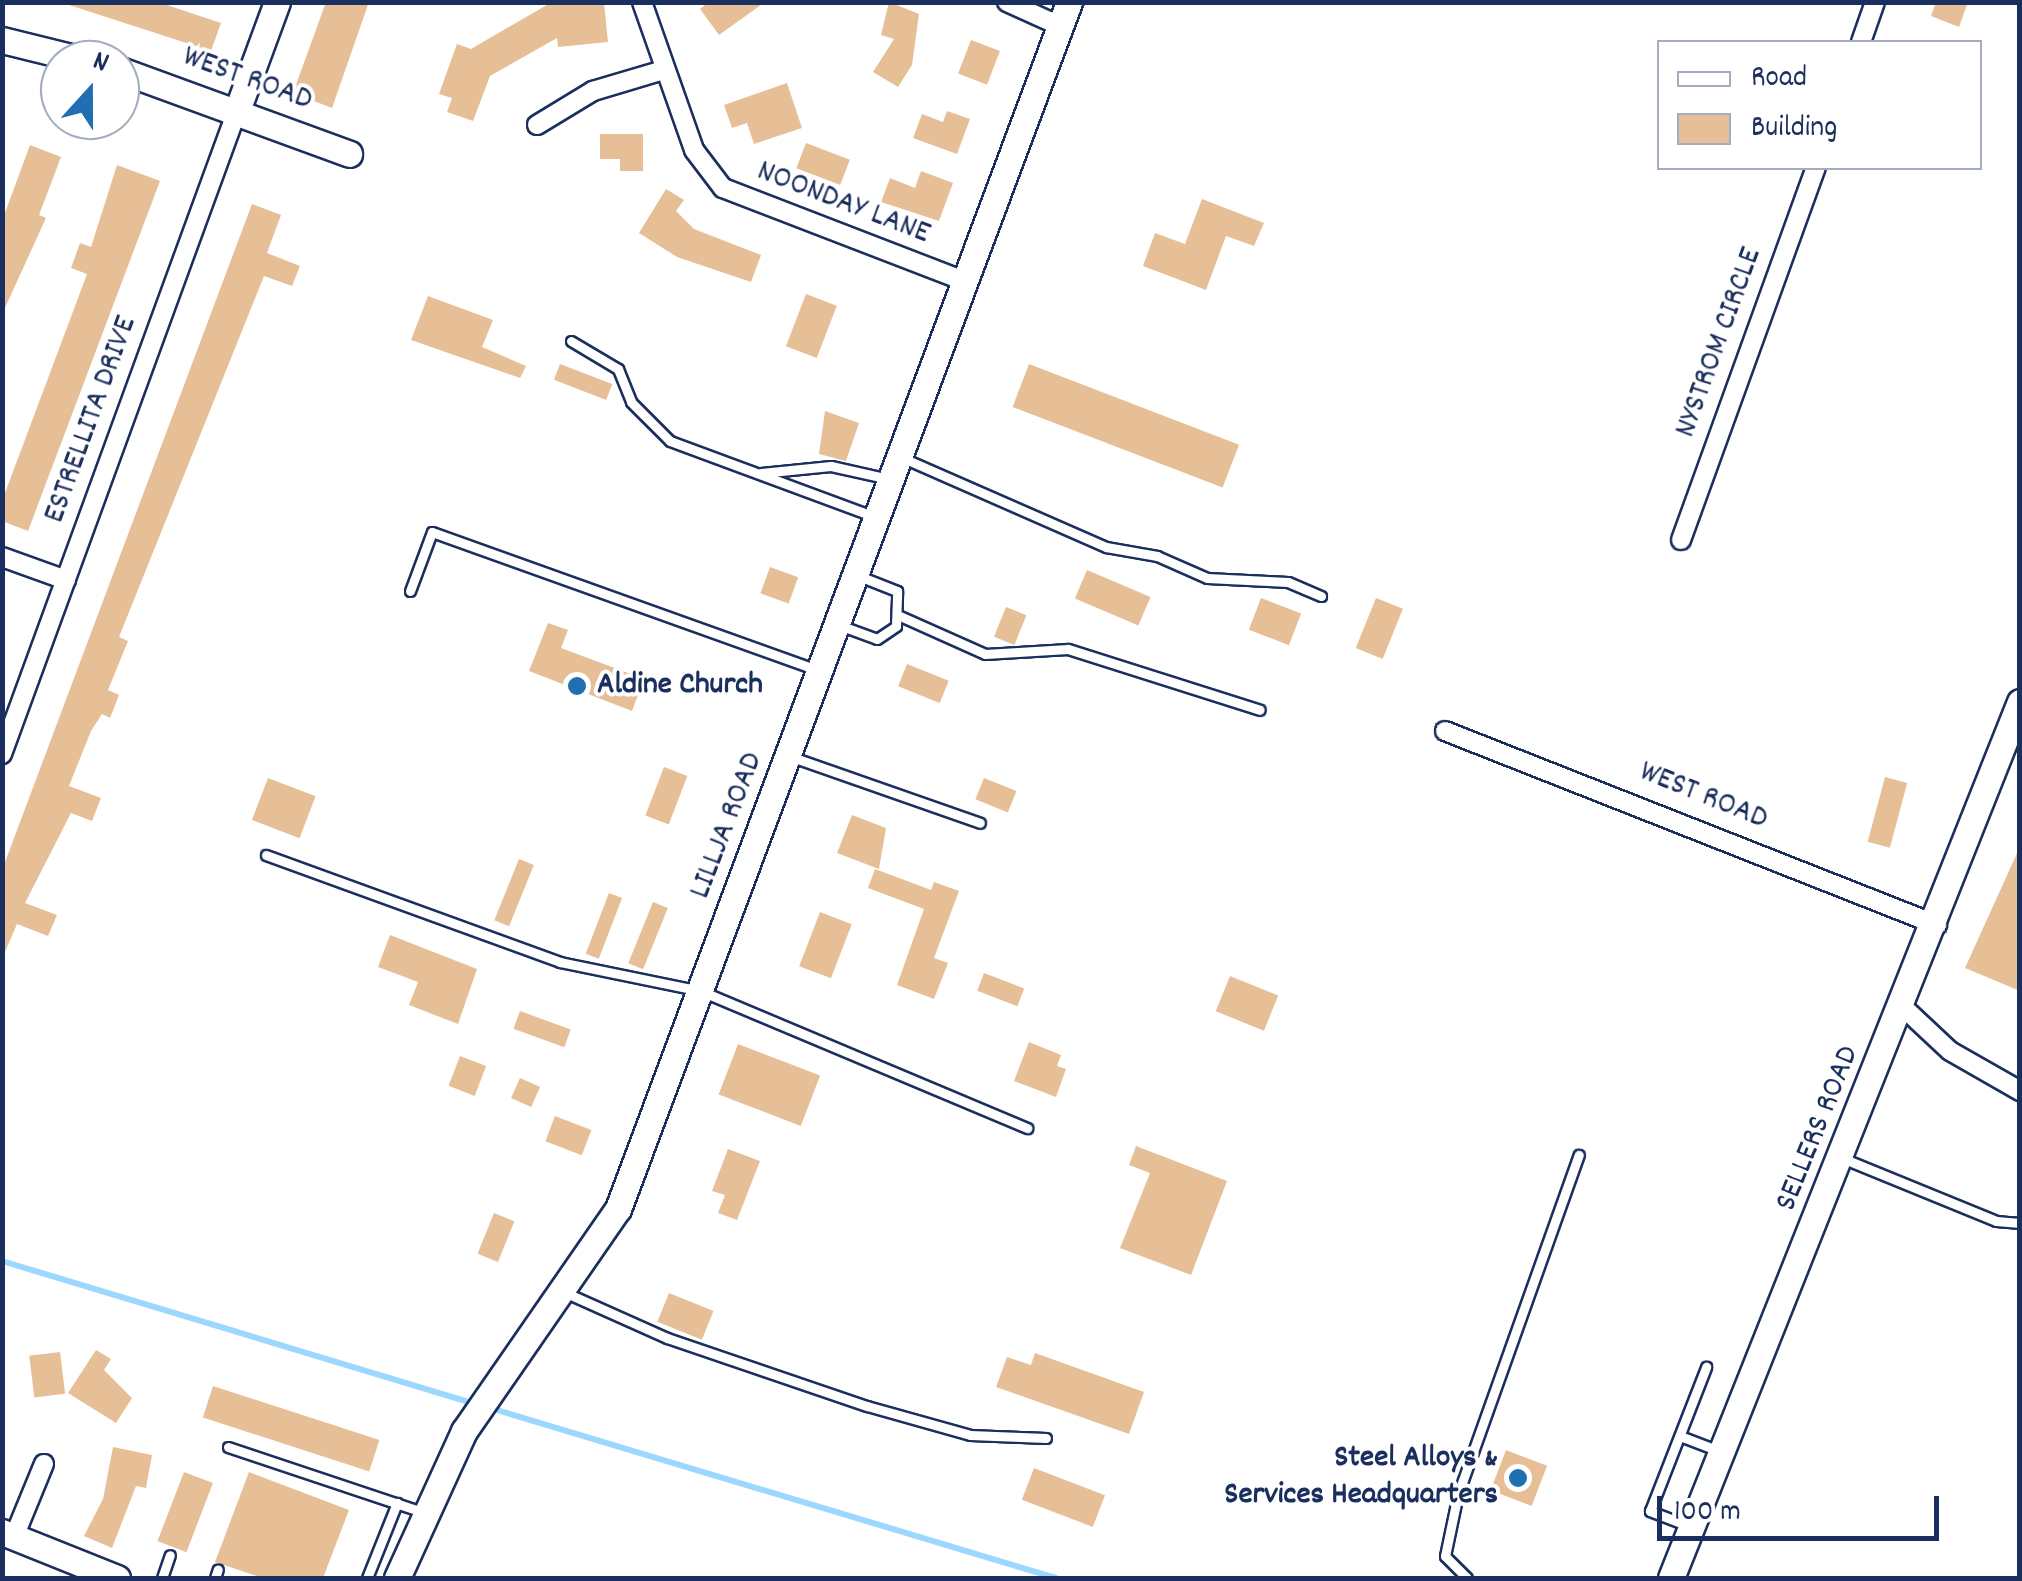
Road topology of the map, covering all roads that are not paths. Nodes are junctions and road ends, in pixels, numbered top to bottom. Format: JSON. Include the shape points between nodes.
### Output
{"nodes":[{"id":1,"x":278,"y":2,"type":"edge"},
{"id":2,"x":642,"y":2,"type":"edge"},
{"id":3,"x":1008,"y":2,"type":"edge"},
{"id":4,"x":1875,"y":2,"type":"edge"},
{"id":5,"x":1065,"y":14,"type":"edge"},
{"id":6,"x":2,"y":40,"type":"edge"},
{"id":7,"x":1862,"y":40,"type":"edge"},
{"id":8,"x":40,"y":50,"type":"edge"},
{"id":9,"x":664,"y":70,"type":"junction"},
{"id":10,"x":140,"y":76,"type":"edge"},
{"id":11,"x":238,"y":108,"type":"junction"},
{"id":12,"x":538,"y":125,"type":"dead end"},
{"id":13,"x":349,"y":154,"type":"dead end"},
{"id":14,"x":1815,"y":170,"type":"edge"},
{"id":15,"x":966,"y":282,"type":"junction"},
{"id":16,"x":571,"y":341,"type":"dead end"},
{"id":17,"x":896,"y":468,"type":"junction"},
{"id":18,"x":759,"y":474,"type":"junction"},
{"id":19,"x":878,"y":518,"type":"junction"},
{"id":20,"x":1682,"y":540,"type":"dead end"},
{"id":21,"x":2,"y":557,"type":"edge"},
{"id":22,"x":856,"y":576,"type":"junction"},
{"id":23,"x":66,"y":580,"type":"junction"},
{"id":24,"x":410,"y":591,"type":"dead end"},
{"id":25,"x":1321,"y":596,"type":"dead end"},
{"id":26,"x":900,"y":616,"type":"junction"},
{"id":27,"x":838,"y":624,"type":"junction"},
{"id":28,"x":821,"y":671,"type":"junction"},
{"id":29,"x":2020,"y":702,"type":"edge"},
{"id":30,"x":1260,"y":710,"type":"dead end"},
{"id":31,"x":1445,"y":731,"type":"dead end"},
{"id":32,"x":2,"y":754,"type":"edge"},
{"id":33,"x":789,"y":756,"type":"junction"},
{"id":34,"x":980,"y":824,"type":"dead end"},
{"id":35,"x":266,"y":856,"type":"dead end"},
{"id":36,"x":1936,"y":924,"type":"junction"},
{"id":37,"x":701,"y":990,"type":"junction"},
{"id":38,"x":1903,"y":1007,"type":"junction"},
{"id":39,"x":2020,"y":1091,"type":"edge"},
{"id":40,"x":1027,"y":1128,"type":"dead end"},
{"id":41,"x":1579,"y":1155,"type":"dead end"},
{"id":42,"x":1842,"y":1158,"type":"junction"},
{"id":43,"x":2020,"y":1223,"type":"edge"},
{"id":44,"x":564,"y":1292,"type":"junction"},
{"id":45,"x":1706,"y":1367,"type":"dead end"},
{"id":46,"x":1680,"y":1436,"type":"junction"},
{"id":47,"x":1046,"y":1438,"type":"dead end"},
{"id":48,"x":228,"y":1447,"type":"dead end"},
{"id":49,"x":1722,"y":1452,"type":"junction"},
{"id":50,"x":44,"y":1464,"type":"dead end"},
{"id":51,"x":397,"y":1503,"type":"junction"},
{"id":52,"x":424,"y":1512,"type":"junction"},
{"id":53,"x":1692,"y":1527,"type":"junction"},
{"id":54,"x":8,"y":1535,"type":"edge"},
{"id":55,"x":170,"y":1555,"type":"dead end"},
{"id":56,"x":117,"y":1578,"type":"edge"},
{"id":57,"x":162,"y":1578,"type":"edge"},
{"id":58,"x":367,"y":1578,"type":"edge"},
{"id":59,"x":397,"y":1578,"type":"edge"},
{"id":60,"x":1467,"y":1578,"type":"edge"},
{"id":61,"x":1671,"y":1578,"type":"edge"}],
"edges":[{"from":1,"to":11,"type":"street"},
{"from":2,"to":9,"type":"street","name":"NOONDAY LANE"},
{"from":3,"to":5,"type":"street"},
{"from":4,"to":7,"type":"street"},
{"from":5,"to":15,"type":"street","name":"LILLJA ROAD"},
{"from":6,"to":8,"type":"street"},
{"from":9,"to":12,"type":"street","via":[[593,92]]},
{"from":9,"to":15,"type":"street","name":"NOONDAY LANE","via":[[694,150],[723,188]]},
{"from":10,"to":11,"type":"street","name":"WEST ROAD"},
{"from":11,"to":13,"type":"street","name":"WEST ROAD"},
{"from":11,"to":23,"type":"street","name":"ESTRELLITA DRIVE"},
{"from":14,"to":20,"type":"street","name":"NYSTROM CIRCLE"},
{"from":15,"to":17,"type":"street","name":"LILLJA ROAD"},
{"from":16,"to":18,"type":"lane","via":[[618,369],[651,428]]},
{"from":17,"to":18,"type":"lane"},
{"from":17,"to":19,"type":"street","name":"LILLJA ROAD"},
{"from":17,"to":25,"type":"lane","via":[[1206,578],[1288,582]]},
{"from":18,"to":19,"type":"lane"},
{"from":19,"to":22,"type":"street","name":"LILLJA ROAD"},
{"from":21,"to":23,"type":"street"},
{"from":22,"to":26,"type":"lane","via":[[897,591]]},
{"from":22,"to":27,"type":"street","name":"LILLJA ROAD"},
{"from":23,"to":32,"type":"street","name":"ESTRELLITA DRIVE"},
{"from":24,"to":28,"type":"lane","via":[[432,532]]},
{"from":26,"to":27,"type":"lane","via":[[890,636],[877,639]]},
{"from":26,"to":30,"type":"lane","via":[[985,654],[1068,649]]},
{"from":27,"to":28,"type":"street","name":"LILLJA ROAD"},
{"from":28,"to":33,"type":"street","name":"LILLJA ROAD"},
{"from":29,"to":36,"type":"street","name":"SELLERS ROAD"},
{"from":31,"to":36,"type":"street","name":"WEST ROAD"},
{"from":33,"to":34,"type":"lane"},
{"from":33,"to":37,"type":"street","name":"LILLJA ROAD"},
{"from":35,"to":37,"type":"lane","via":[[560,962]]},
{"from":36,"to":38,"type":"street","name":"SELLERS ROAD"},
{"from":37,"to":40,"type":"lane"},
{"from":37,"to":44,"type":"street","name":"LILLJA ROAD","via":[[618,1209]]},
{"from":38,"to":39,"type":"street","via":[[1950,1051]]},
{"from":38,"to":42,"type":"street","name":"SELLERS ROAD"},
{"from":41,"to":60,"type":"lane","via":[[1458,1494],[1445,1556]]},
{"from":42,"to":43,"type":"lane","via":[[1996,1221]]},
{"from":42,"to":49,"type":"street","name":"SELLERS ROAD"},
{"from":44,"to":47,"type":"lane","via":[[667,1338],[867,1406],[970,1435]]},
{"from":44,"to":52,"type":"street","name":"LILLJA ROAD","via":[[494,1382]]},
{"from":45,"to":46,"type":"lane"},
{"from":46,"to":49,"type":"lane"},
{"from":46,"to":53,"type":"lane","via":[[1650,1511]]},
{"from":48,"to":51,"type":"lane"},
{"from":49,"to":53,"type":"street","name":"SELLERS ROAD"},
{"from":50,"to":54,"type":"street"},
{"from":51,"to":52,"type":"lane"},
{"from":51,"to":58,"type":"lane"},
{"from":52,"to":59,"type":"street","name":"LILLJA ROAD"},
{"from":53,"to":61,"type":"street","name":"SELLERS ROAD"},
{"from":54,"to":56,"type":"street"},
{"from":55,"to":57,"type":"lane"}]}
